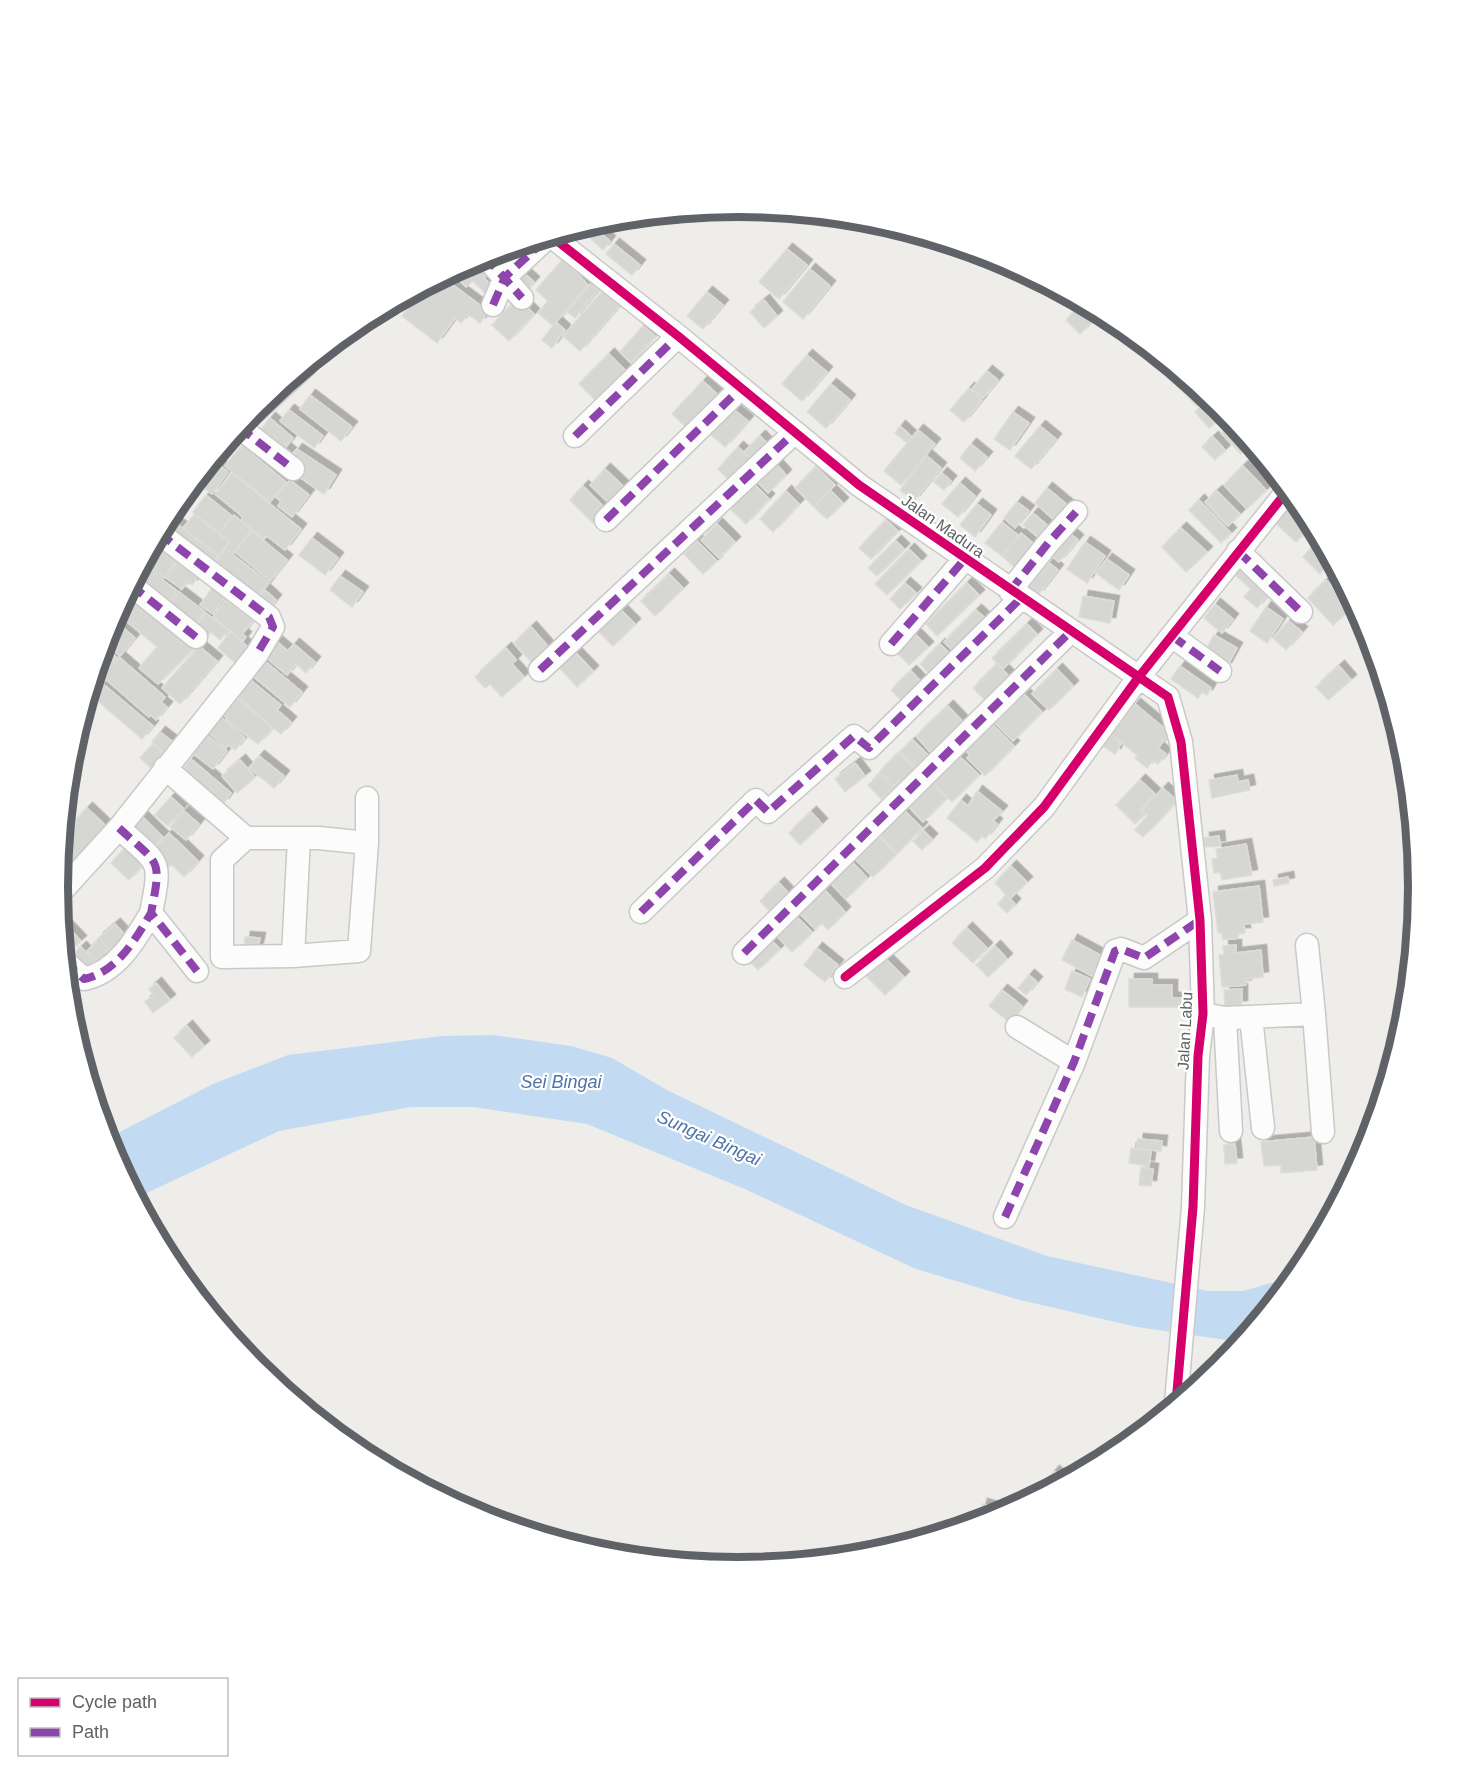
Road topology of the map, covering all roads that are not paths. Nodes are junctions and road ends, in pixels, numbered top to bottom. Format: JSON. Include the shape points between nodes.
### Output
{"nodes":[{"id":1,"x":557,"y":242,"type":"edge"},
{"id":2,"x":535,"y":249,"type":"edge"},
{"id":3,"x":492,"y":264,"type":"edge"},
{"id":4,"x":505,"y":277,"type":"junction"},
{"id":5,"x":522,"y":298,"type":"dead end"},
{"id":6,"x":493,"y":305,"type":"dead end"},
{"id":7,"x":678,"y":336,"type":"junction"},
{"id":8,"x":741,"y":388,"type":"junction"},
{"id":9,"x":246,"y":432,"type":"edge"},
{"id":10,"x":794,"y":433,"type":"junction"},
{"id":11,"x":575,"y":436,"type":"dead end"},
{"id":12,"x":294,"y":469,"type":"dead end"},
{"id":13,"x":1282,"y":497,"type":"edge"},
{"id":14,"x":1076,"y":512,"type":"dead end"},
{"id":15,"x":606,"y":520,"type":"dead end"},
{"id":16,"x":166,"y":538,"type":"edge"},
{"id":17,"x":1238,"y":552,"type":"junction"},
{"id":18,"x":964,"y":560,"type":"junction"},
{"id":19,"x":137,"y":590,"type":"edge"},
{"id":20,"x":1016,"y":594,"type":"junction"},
{"id":21,"x":1301,"y":612,"type":"dead end"},
{"id":22,"x":1070,"y":632,"type":"junction"},
{"id":23,"x":1172,"y":636,"type":"junction"},
{"id":24,"x":196,"y":637,"type":"dead end"},
{"id":25,"x":891,"y":644,"type":"dead end"},
{"id":26,"x":540,"y":670,"type":"dead end"},
{"id":27,"x":1220,"y":670,"type":"dead end"},
{"id":28,"x":1138,"y":678,"type":"junction"},
{"id":29,"x":165,"y":768,"type":"junction"},
{"id":30,"x":367,"y":798,"type":"dead end"},
{"id":31,"x":119,"y":828,"type":"junction"},
{"id":32,"x":246,"y":838,"type":"junction"},
{"id":33,"x":299,"y":838,"type":"junction"},
{"id":34,"x":367,"y":843,"type":"junction"},
{"id":35,"x":68,"y":884,"type":"edge"},
{"id":36,"x":641,"y":912,"type":"dead end"},
{"id":37,"x":150,"y":913,"type":"junction"},
{"id":38,"x":1200,"y":920,"type":"junction"},
{"id":39,"x":1307,"y":945,"type":"dead end"},
{"id":40,"x":744,"y":953,"type":"dead end"},
{"id":41,"x":293,"y":956,"type":"junction"},
{"id":42,"x":73,"y":970,"type":"edge"},
{"id":43,"x":197,"y":970,"type":"dead end"},
{"id":44,"x":845,"y":977,"type":"dead end"},
{"id":45,"x":1203,"y":1014,"type":"junction"},
{"id":46,"x":1314,"y":1014,"type":"junction"},
{"id":47,"x":1251,"y":1017,"type":"junction"},
{"id":48,"x":1225,"y":1018,"type":"junction"},
{"id":49,"x":1017,"y":1027,"type":"dead end"},
{"id":50,"x":1074,"y":1062,"type":"junction"},
{"id":51,"x":1263,"y":1128,"type":"dead end"},
{"id":52,"x":1231,"y":1131,"type":"dead end"},
{"id":53,"x":1323,"y":1132,"type":"dead end"},
{"id":54,"x":1005,"y":1217,"type":"dead end"},
{"id":55,"x":1177,"y":1393,"type":"edge"}],
"edges":[{"from":1,"to":7,"type":"street","name":"Jalan Madura"},
{"from":2,"to":4,"type":"street"},
{"from":3,"to":4,"type":"street"},
{"from":4,"to":5,"type":"street"},
{"from":4,"to":6,"type":"street"},
{"from":7,"to":8,"type":"street","name":"Jalan Madura"},
{"from":7,"to":11,"type":"street"},
{"from":8,"to":10,"type":"street","name":"Jalan Madura"},
{"from":8,"to":15,"type":"street"},
{"from":9,"to":12,"type":"street"},
{"from":10,"to":18,"type":"street","name":"Jalan Madura"},
{"from":10,"to":26,"type":"street"},
{"from":13,"to":17,"type":"street"},
{"from":14,"to":20,"type":"street","via":[[1048,542]]},
{"from":16,"to":29,"type":"street","via":[[269,617],[273,627],[257,654]]},
{"from":17,"to":21,"type":"street"},
{"from":17,"to":23,"type":"street"},
{"from":18,"to":20,"type":"street","name":"Jalan Madura"},
{"from":18,"to":25,"type":"street"},
{"from":19,"to":24,"type":"street"},
{"from":20,"to":22,"type":"street","name":"Jalan Madura"},
{"from":20,"to":36,"type":"street","via":[[869,748],[854,736],[768,812],[756,800]]},
{"from":22,"to":28,"type":"street","name":"Jalan Madura"},
{"from":22,"to":40,"type":"street"},
{"from":23,"to":27,"type":"street"},
{"from":23,"to":28,"type":"street"},
{"from":28,"to":38,"type":"street","name":"Jalan Labu","via":[[1168,697],[1181,742]]},
{"from":28,"to":44,"type":"street","via":[[1057,791],[985,868]]},
{"from":29,"to":31,"type":"street"},
{"from":29,"to":32,"type":"street"},
{"from":30,"to":34,"type":"street"},
{"from":31,"to":35,"type":"street"},
{"from":31,"to":37,"type":"street","via":[[156,862],[158,876]]},
{"from":32,"to":33,"type":"street"},
{"from":32,"to":41,"type":"street","via":[[222,860],[222,957]]},
{"from":33,"to":34,"type":"street"},
{"from":33,"to":41,"type":"street"},
{"from":34,"to":41,"type":"street","via":[[359,951]]},
{"from":37,"to":42,"type":"street","via":[[128,952],[94,977],[84,979]]},
{"from":37,"to":43,"type":"street"},
{"from":38,"to":45,"type":"street","name":"Jalan Labu"},
{"from":38,"to":50,"type":"street","via":[[1144,958],[1121,949],[1115,951]]},
{"from":39,"to":46,"type":"street"},
{"from":45,"to":48,"type":"street"},
{"from":45,"to":55,"type":"street","name":"Jalan Labu","via":[[1193,1207]]},
{"from":46,"to":47,"type":"street"},
{"from":46,"to":53,"type":"street"},
{"from":47,"to":48,"type":"street"},
{"from":47,"to":51,"type":"street"},
{"from":48,"to":52,"type":"street"},
{"from":49,"to":50,"type":"street"},
{"from":50,"to":54,"type":"street"}]}
